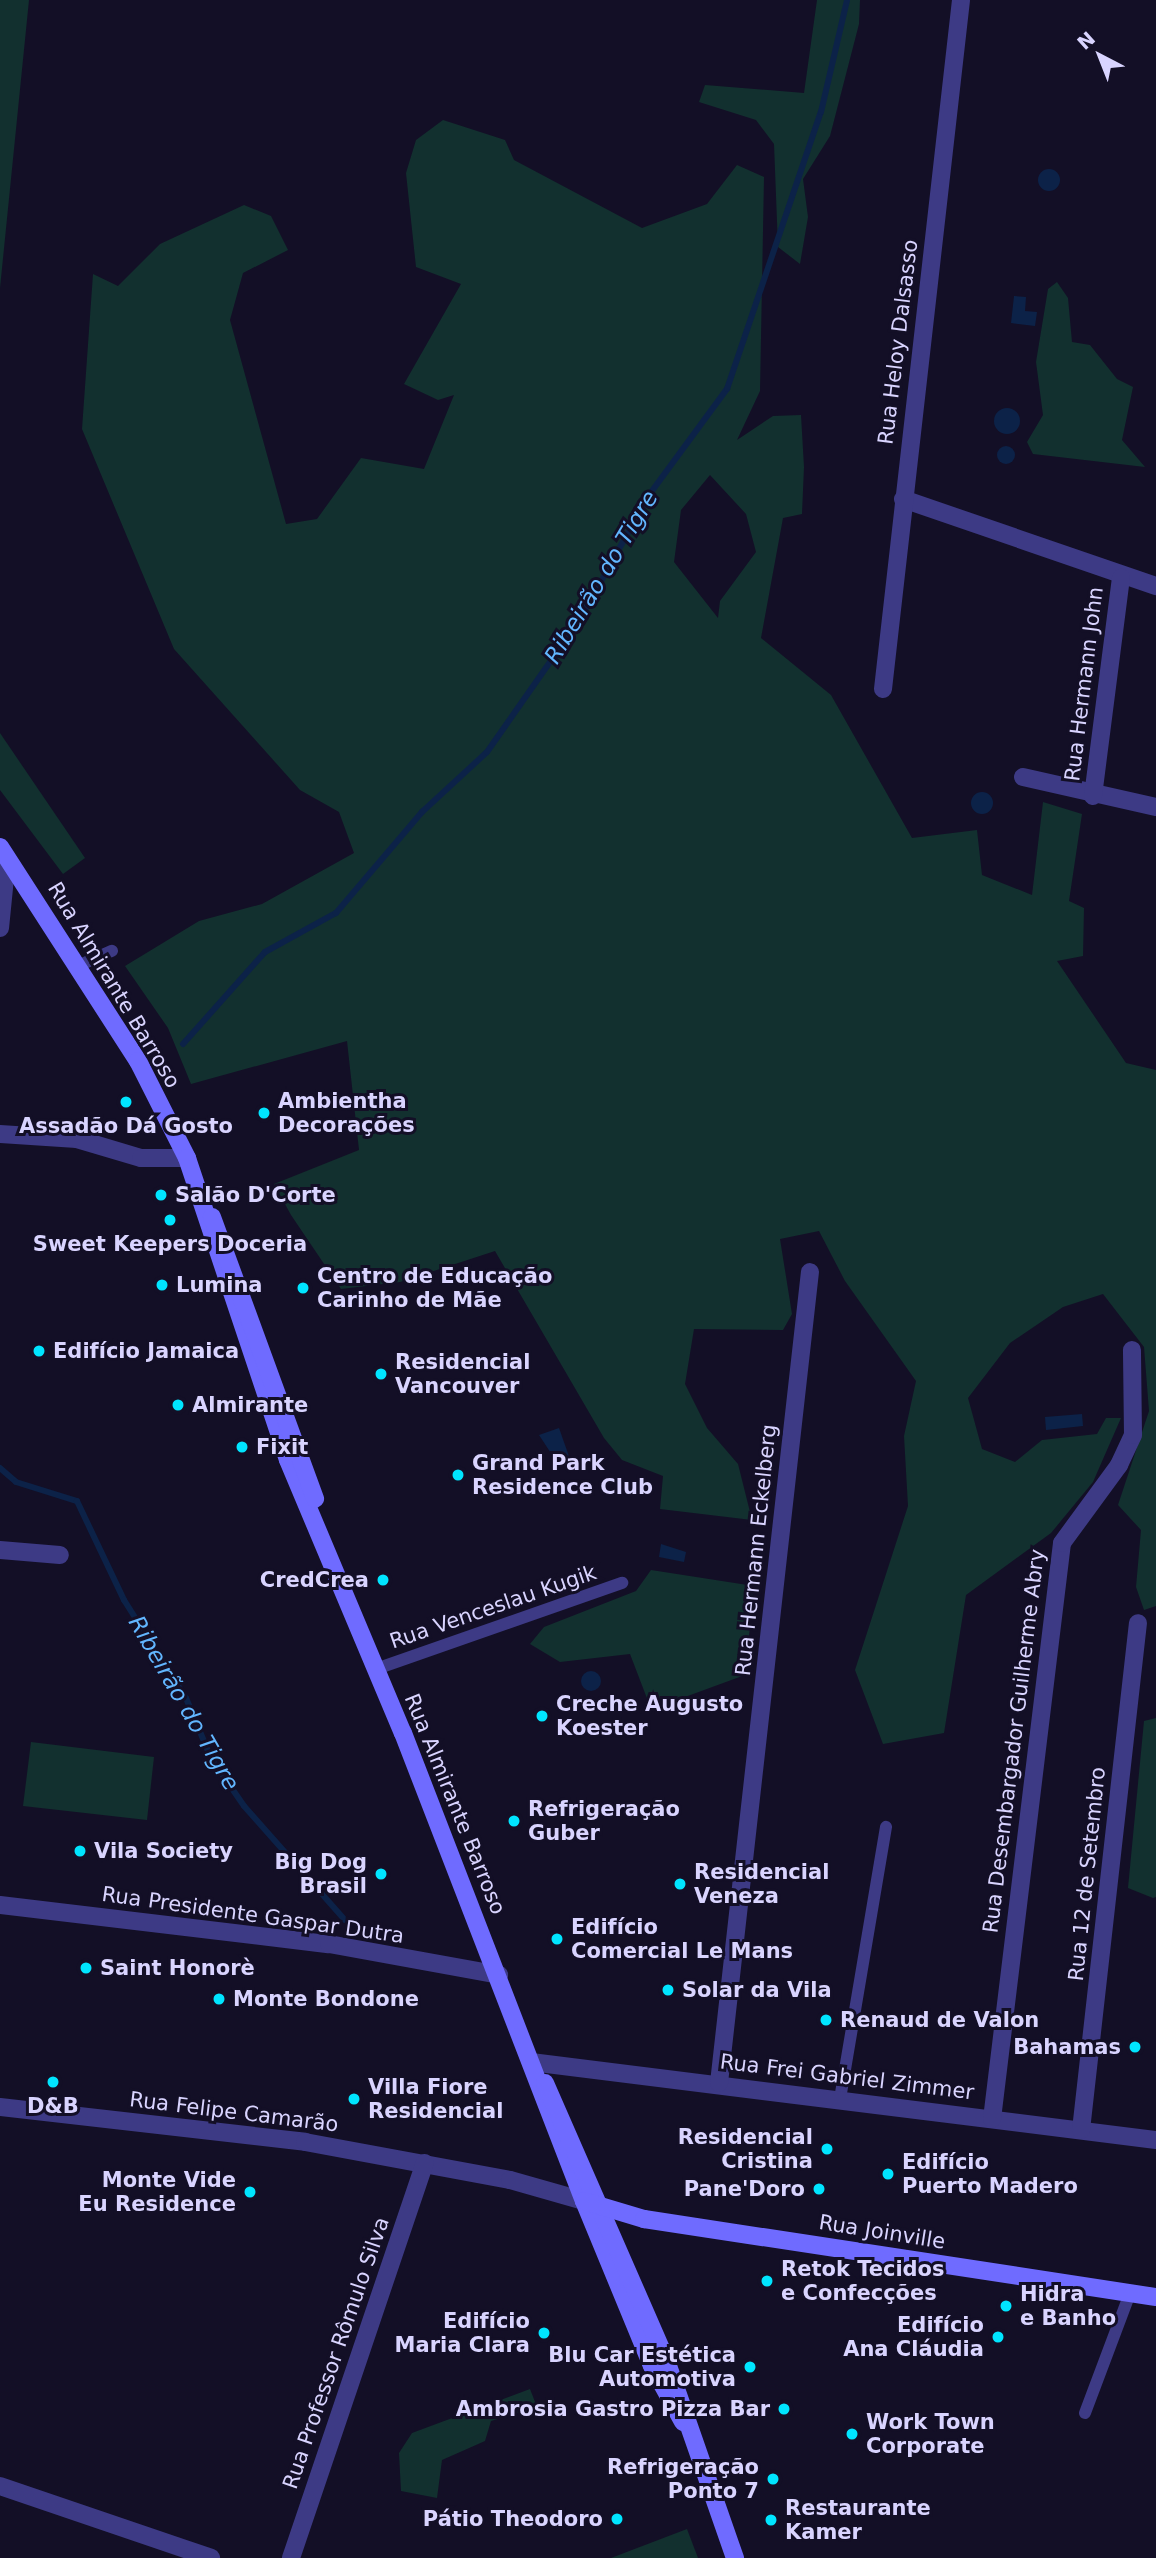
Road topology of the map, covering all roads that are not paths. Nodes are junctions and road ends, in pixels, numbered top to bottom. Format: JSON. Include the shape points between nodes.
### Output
{"nodes":[{"id":1,"x":961,"y":0,"type":"edge"},
{"id":2,"x":903,"y":499,"type":"junction"},
{"id":3,"x":1121,"y":578,"type":"junction"},
{"id":4,"x":1156,"y":586,"type":"edge"},
{"id":5,"x":883,"y":689,"type":"dead end"},
{"id":6,"x":1023,"y":777,"type":"dead end"},
{"id":7,"x":1093,"y":796,"type":"junction"},
{"id":8,"x":1156,"y":807,"type":"edge"},
{"id":9,"x":4,"y":852,"type":"edge"},
{"id":10,"x":0,"y":928,"type":"edge"},
{"id":11,"x":112,"y":950,"type":"dead end"},
{"id":12,"x":80,"y":965,"type":"junction"},
{"id":13,"x":0,"y":1134,"type":"edge"},
{"id":14,"x":187,"y":1158,"type":"junction"},
{"id":15,"x":810,"y":1272,"type":"dead end"},
{"id":16,"x":1132,"y":1350,"type":"dead end"},
{"id":17,"x":0,"y":1549,"type":"edge"},
{"id":18,"x":60,"y":1555,"type":"dead end"},
{"id":19,"x":622,"y":1583,"type":"dead end"},
{"id":20,"x":1138,"y":1623,"type":"dead end"},
{"id":21,"x":376,"y":1669,"type":"junction"},
{"id":22,"x":886,"y":1827,"type":"dead end"},
{"id":23,"x":0,"y":1905,"type":"edge"},
{"id":24,"x":499,"y":1975,"type":"junction"},
{"id":25,"x":531,"y":2062,"type":"junction"},
{"id":26,"x":719,"y":2083,"type":"junction"},
{"id":27,"x":839,"y":2099,"type":"junction"},
{"id":28,"x":0,"y":2107,"type":"edge"},
{"id":29,"x":992,"y":2119,"type":"junction"},
{"id":30,"x":1081,"y":2130,"type":"junction"},
{"id":31,"x":1156,"y":2140,"type":"edge"},
{"id":32,"x":425,"y":2163,"type":"junction"},
{"id":33,"x":584,"y":2201,"type":"junction"},
{"id":34,"x":602,"y":2206,"type":"junction"},
{"id":35,"x":1130,"y":2293,"type":"junction"},
{"id":36,"x":1156,"y":2297,"type":"edge"},
{"id":37,"x":1085,"y":2413,"type":"dead end"},
{"id":38,"x":683,"y":2422,"type":"junction"},
{"id":39,"x":0,"y":2486,"type":"edge"},
{"id":40,"x":211,"y":2558,"type":"edge"},
{"id":41,"x":291,"y":2558,"type":"edge"},
{"id":42,"x":734,"y":2558,"type":"edge"}],
"edges":[{"from":1,"to":2,"type":"street","name":"Rua Heloy Dalsasso"},
{"from":2,"to":3,"type":"street"},
{"from":2,"to":5,"type":"street","name":"Rua Heloy Dalsasso"},
{"from":3,"to":4,"type":"street"},
{"from":3,"to":7,"type":"street","name":"Rua Hermann John"},
{"from":6,"to":7,"type":"street"},
{"from":7,"to":8,"type":"street"},
{"from":9,"to":10,"type":"street"},
{"from":9,"to":12,"type":"main road","name":"Rua Almirante Barroso"},
{"from":11,"to":12,"type":"lane"},
{"from":12,"to":14,"type":"main road","name":"Rua Almirante Barroso"},
{"from":13,"to":14,"type":"street","via":[[77,1139],[141,1158]]},
{"from":14,"to":21,"type":"main road","name":"Rua Almirante Barroso","via":[[281,1439]]},
{"from":15,"to":26,"type":"street","name":"Rua Hermann Eckelberg"},
{"from":16,"to":29,"type":"street","name":"Rua Desembargador Guilherme Abry","via":[[1133,1435],[1119,1465],[1062,1543]]},
{"from":17,"to":18,"type":"street"},
{"from":19,"to":21,"type":"lane","name":"Rua Venceslau Kugik"},
{"from":20,"to":30,"type":"street","name":"Rua 12 de Setembro"},
{"from":21,"to":24,"type":"main road","name":"Rua Almirante Barroso"},
{"from":22,"to":27,"type":"lane"},
{"from":23,"to":24,"type":"street","name":"Rua Presidente Gaspar Dutra","via":[[329,1944]]},
{"from":24,"to":25,"type":"main road","name":"Rua Almirante Barroso"},
{"from":25,"to":26,"type":"street","name":"Rua Frei Gabriel Zimmer"},
{"from":25,"to":33,"type":"main road","name":"Rua Almirante Barroso"},
{"from":25,"to":34,"type":"main road","name":"Rua Almirante Barroso","via":[[559,2105]]},
{"from":26,"to":27,"type":"street","name":"Rua Frei Gabriel Zimmer"},
{"from":27,"to":29,"type":"street","name":"Rua Frei Gabriel Zimmer"},
{"from":28,"to":32,"type":"street","name":"Rua Felipe Camarão","via":[[305,2142]]},
{"from":29,"to":30,"type":"street","name":"Rua Frei Gabriel Zimmer"},
{"from":30,"to":31,"type":"street","name":"Rua Frei Gabriel Zimmer"},
{"from":32,"to":33,"type":"street","name":"Rua Felipe Camarão"},
{"from":32,"to":41,"type":"street","name":"Rua Professor Rômulo Silva"},
{"from":33,"to":34,"type":"main road","name":"Rua Joinville"},
{"from":33,"to":38,"type":"main road","name":"Rua Almirante Barroso","via":[[652,2366]]},
{"from":34,"to":35,"type":"main road","name":"Rua Joinville","via":[[644,2219]]},
{"from":34,"to":38,"type":"main road","name":"Rua Almirante Barroso","via":[[666,2360]]},
{"from":35,"to":36,"type":"main road","name":"Rua Joinville"},
{"from":35,"to":37,"type":"lane"},
{"from":38,"to":42,"type":"main road","name":"Rua Almirante Barroso"},
{"from":39,"to":40,"type":"street"}]}
